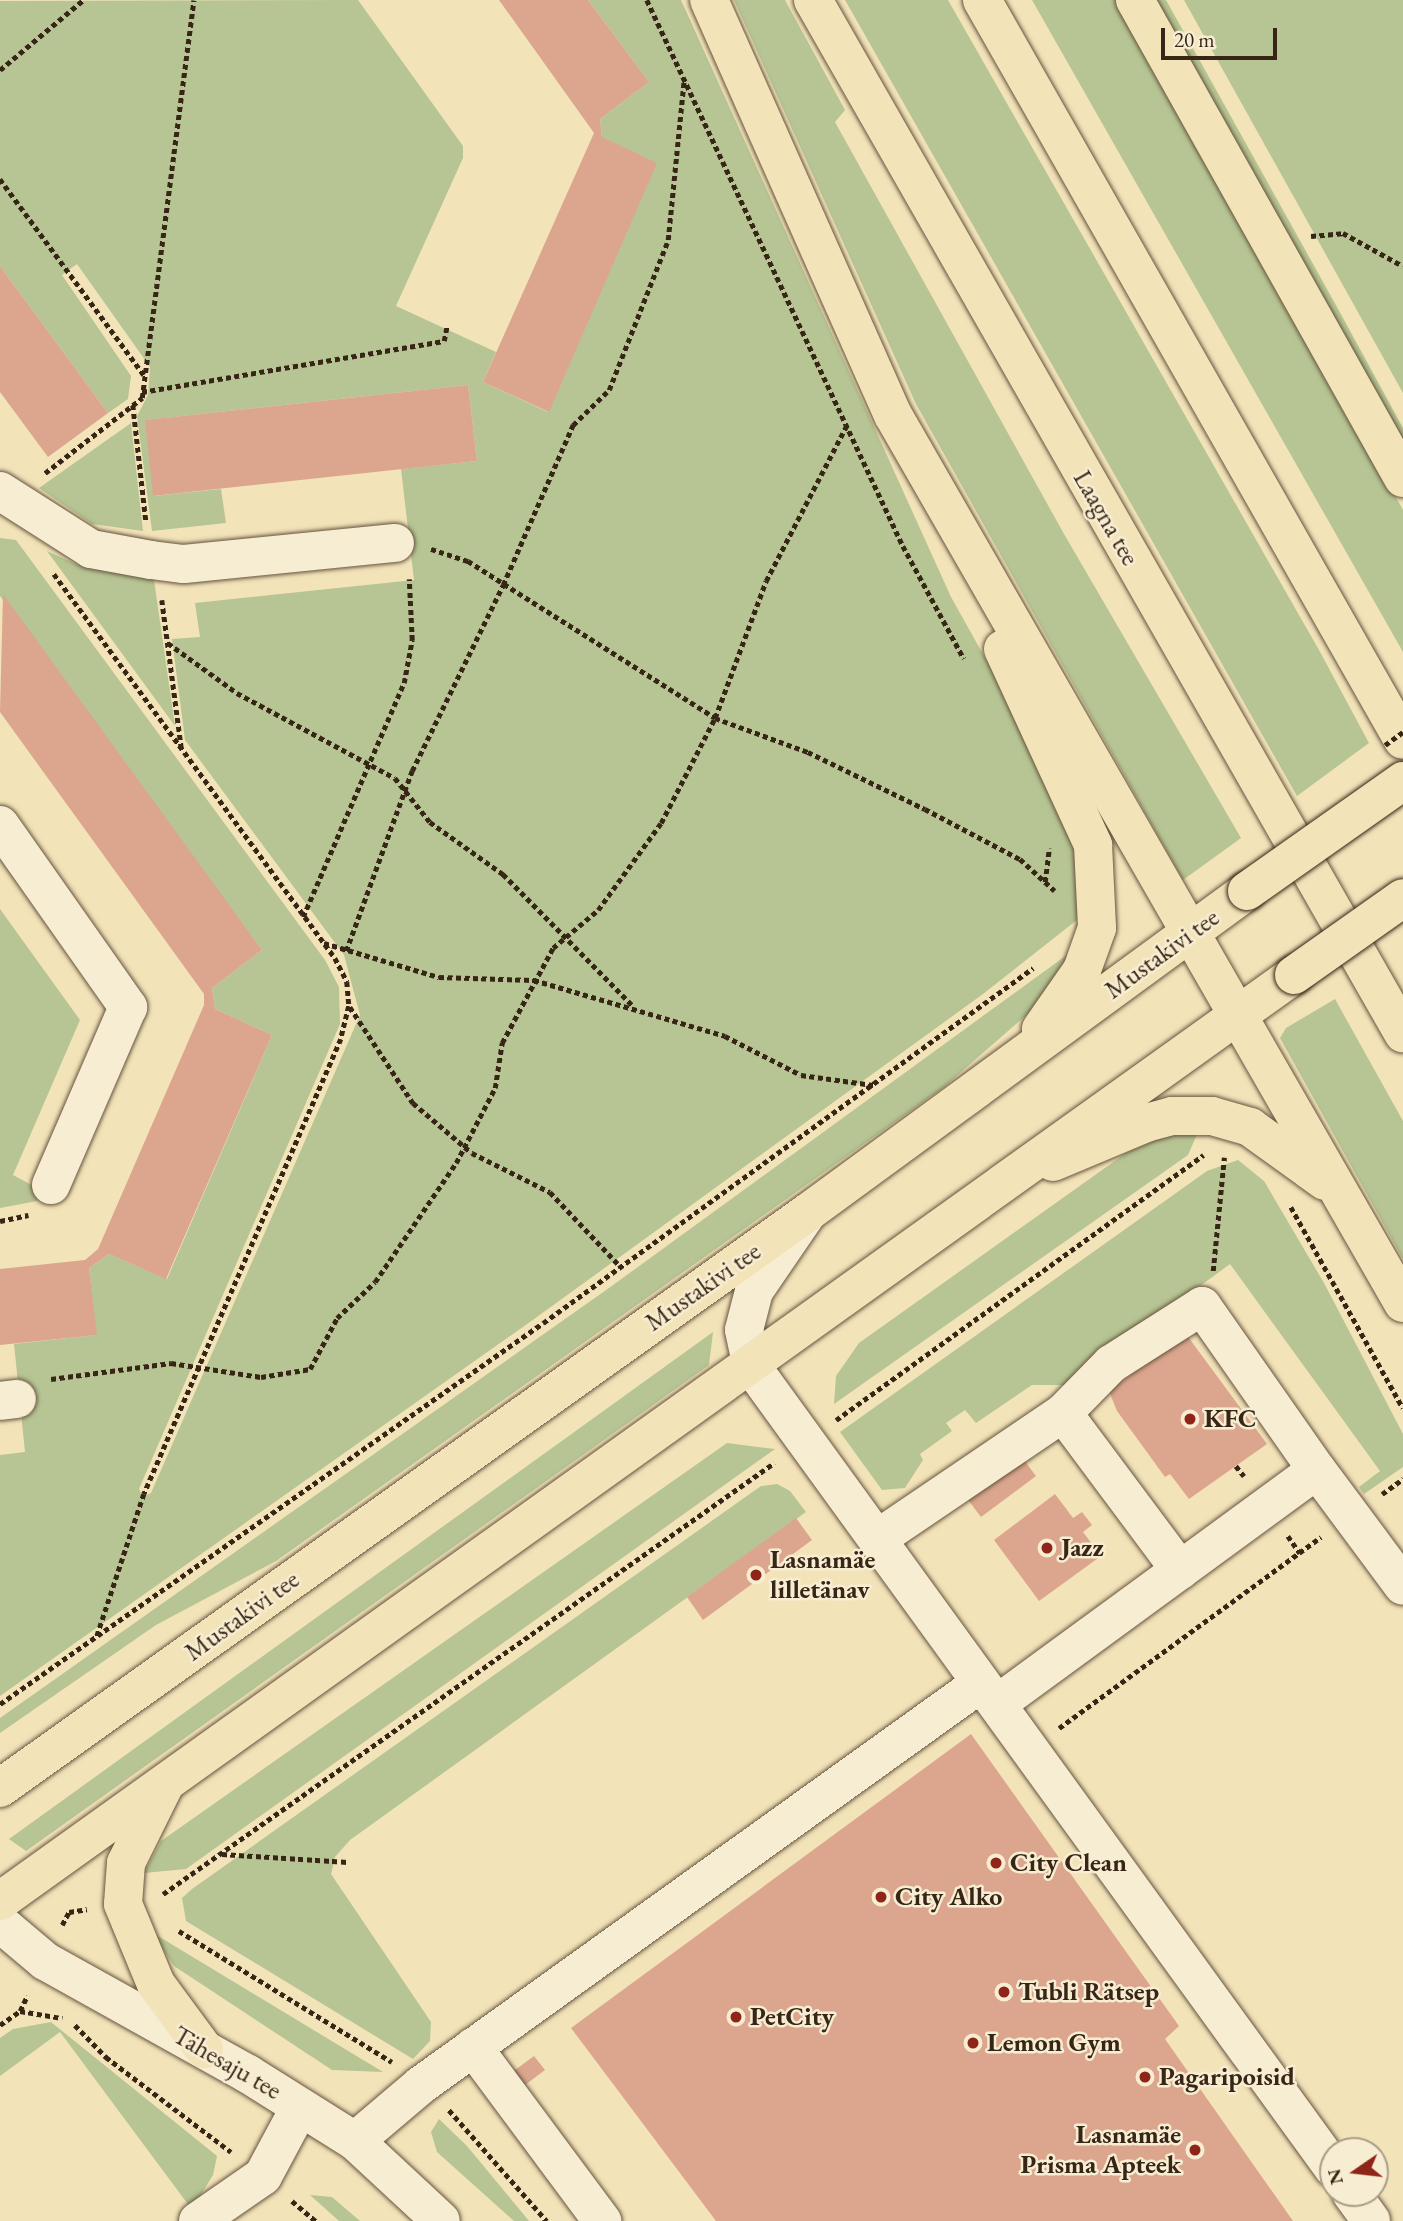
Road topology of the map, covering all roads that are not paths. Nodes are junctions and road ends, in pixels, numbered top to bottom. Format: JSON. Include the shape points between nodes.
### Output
{"nodes":[{"id":1,"x":709,"y":0,"type":"edge"},
{"id":2,"x":813,"y":0,"type":"edge"},
{"id":3,"x":982,"y":0,"type":"edge"},
{"id":4,"x":1135,"y":0,"type":"edge"},
{"id":5,"x":1403,"y":478,"type":"edge"},
{"id":6,"x":1,"y":496,"type":"edge"},
{"id":7,"x":950,"y":518,"type":"junction"},
{"id":8,"x":408,"y":549,"type":"road end"},
{"id":9,"x":1403,"y":740,"type":"edge"},
{"id":10,"x":1403,"y":781,"type":"edge"},
{"id":11,"x":0,"y":825,"type":"edge"},
{"id":12,"x":1403,"y":898,"type":"edge"},
{"id":13,"x":1191,"y":932,"type":"junction"},
{"id":14,"x":1238,"y":1013,"type":"junction"},
{"id":15,"x":1403,"y":1033,"type":"edge"},
{"id":16,"x":992,"y":1079,"type":"junction"},
{"id":17,"x":1009,"y":1179,"type":"junction"},
{"id":18,"x":51,"y":1185,"type":"dead end"},
{"id":19,"x":1343,"y":1197,"type":"junction"},
{"id":20,"x":807,"y":1213,"type":"junction"},
{"id":21,"x":1403,"y":1303,"type":"edge"},
{"id":22,"x":752,"y":1367,"type":"junction"},
{"id":23,"x":1063,"y":1413,"type":"junction"},
{"id":24,"x":1317,"y":1470,"type":"junction"},
{"id":25,"x":877,"y":1539,"type":"junction"},
{"id":26,"x":1180,"y":1570,"type":"junction"},
{"id":27,"x":1403,"y":1586,"type":"edge"},
{"id":28,"x":989,"y":1693,"type":"junction"},
{"id":29,"x":86,"y":1728,"type":"junction"},
{"id":30,"x":0,"y":1755,"type":"edge"},
{"id":31,"x":169,"y":1778,"type":"junction"},
{"id":32,"x":0,"y":1788,"type":"edge"},
{"id":33,"x":0,"y":1901,"type":"edge"},
{"id":34,"x":0,"y":1923,"type":"edge"},
{"id":35,"x":473,"y":2047,"type":"junction"},
{"id":36,"x":204,"y":2049,"type":"junction"},
{"id":37,"x":300,"y":2107,"type":"junction"},
{"id":38,"x":355,"y":2141,"type":"junction"},
{"id":39,"x":1319,"y":2149,"type":"edge"},
{"id":40,"x":198,"y":2221,"type":"edge"},
{"id":41,"x":441,"y":2221,"type":"edge"},
{"id":42,"x":602,"y":2221,"type":"edge"}],
"edges":[{"from":1,"to":7,"type":"main road","via":[[876,378]]},
{"from":2,"to":15,"type":"main road","name":"Laagna tee"},
{"from":3,"to":9,"type":"main road"},
{"from":4,"to":5,"type":"main road"},
{"from":6,"to":8,"type":"street","via":[[91,549],[152,548],[184,564]]},
{"from":7,"to":13,"type":"main road"},
{"from":7,"to":16,"type":"main road","via":[[1031,716],[1080,805],[1093,845],[1097,928],[1082,970],[1053,1017]]},
{"from":10,"to":13,"type":"main road","name":"Mustakivi tee","bridge":true},
{"from":11,"to":18,"type":"street","via":[[128,1007]]},
{"from":12,"to":14,"type":"main road","bridge":true},
{"from":13,"to":14,"type":"main road"},
{"from":13,"to":16,"type":"main road","name":"Mustakivi tee"},
{"from":14,"to":17,"type":"main road"},
{"from":14,"to":19,"type":"main road"},
{"from":16,"to":20,"type":"main road","name":"Mustakivi tee"},
{"from":17,"to":19,"type":"main road","via":[[1146,1123],[1250,1127],[1289,1151]]},
{"from":17,"to":22,"type":"main road"},
{"from":19,"to":21,"type":"main road"},
{"from":20,"to":22,"type":"street","via":[[754,1291],[744,1331]]},
{"from":20,"to":29,"type":"main road","name":"Mustakivi tee"},
{"from":22,"to":25,"type":"street"},
{"from":22,"to":31,"type":"main road"},
{"from":23,"to":24,"type":"street","via":[[1111,1364],[1202,1306]]},
{"from":23,"to":25,"type":"street"},
{"from":23,"to":26,"type":"street"},
{"from":24,"to":26,"type":"street"},
{"from":24,"to":27,"type":"street"},
{"from":25,"to":28,"type":"street"},
{"from":26,"to":28,"type":"street"},
{"from":28,"to":35,"type":"street"},
{"from":28,"to":39,"type":"street"},
{"from":29,"to":30,"type":"main road"},
{"from":29,"to":32,"type":"main road","name":"Mustakivi tee"},
{"from":31,"to":33,"type":"main road"},
{"from":31,"to":36,"type":"main road","via":[[126,1863],[123,1904],[156,1984]]},
{"from":34,"to":36,"type":"street","name":"Tähesaju tee","via":[[44,1961]]},
{"from":35,"to":38,"type":"street"},
{"from":35,"to":42,"type":"street"},
{"from":36,"to":37,"type":"street","name":"Tähesaju tee"},
{"from":37,"to":38,"type":"street","name":"Tähesaju tee"},
{"from":37,"to":40,"type":"street","via":[[263,2176]]},
{"from":38,"to":41,"type":"street","name":"Tähesaju tee"}]}
